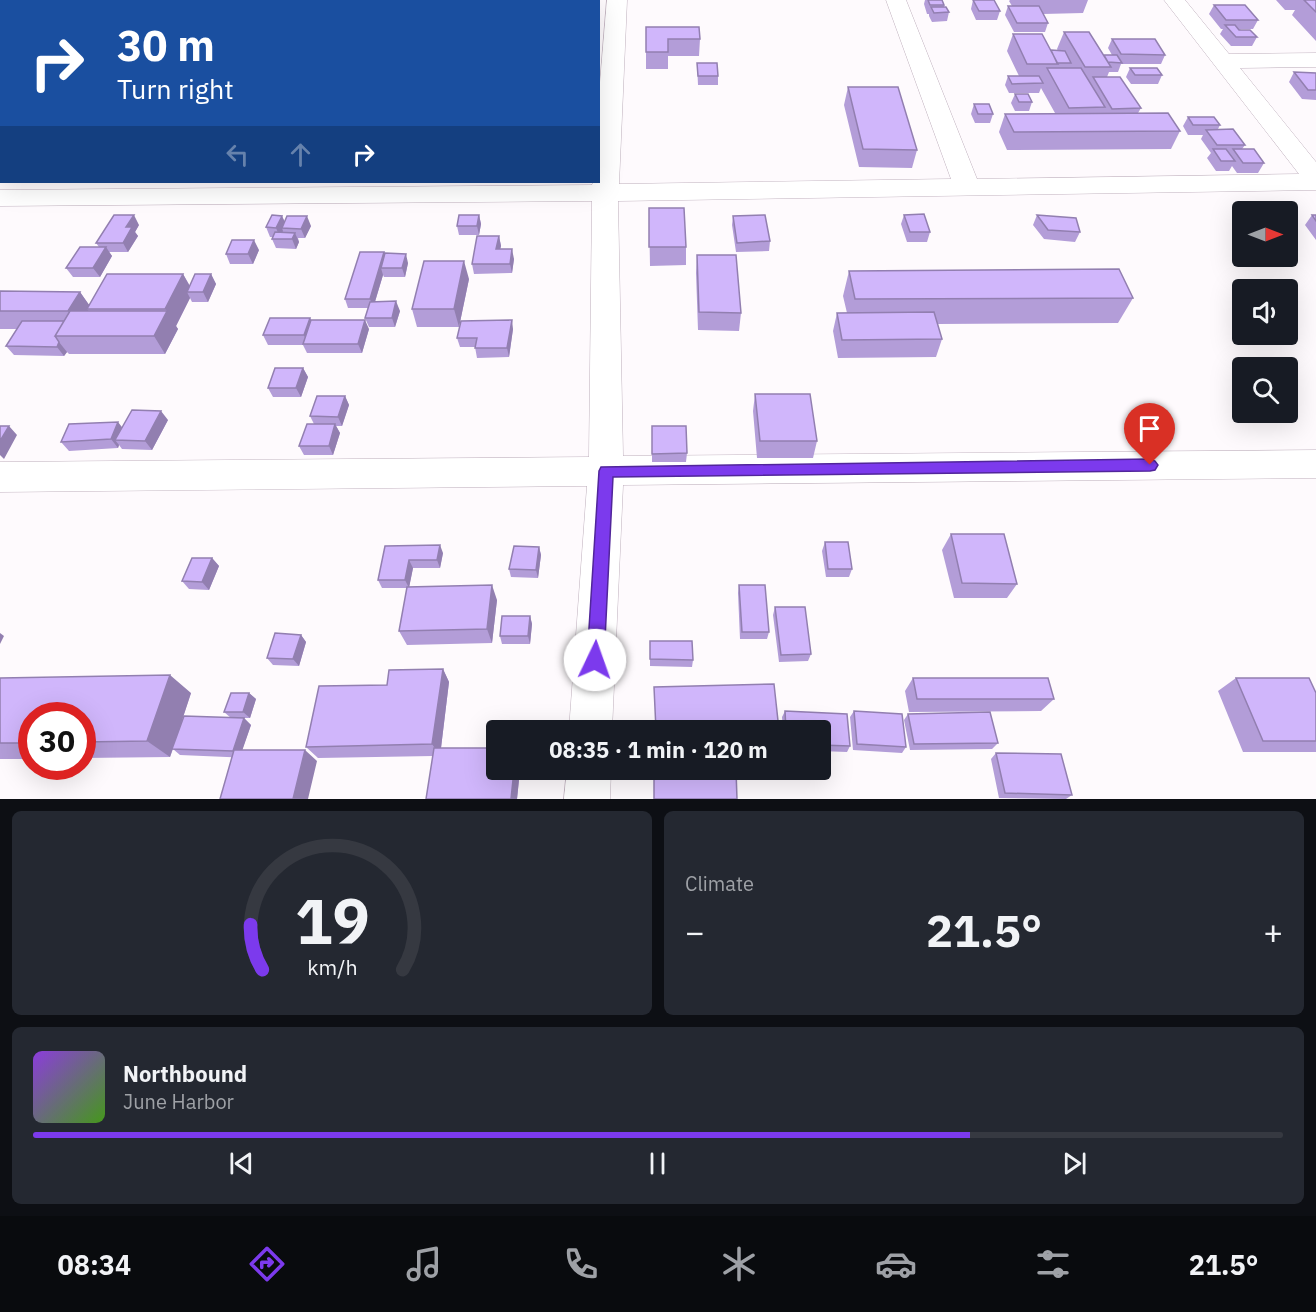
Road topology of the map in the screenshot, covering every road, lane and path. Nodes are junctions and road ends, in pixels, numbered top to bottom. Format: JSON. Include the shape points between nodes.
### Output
{"nodes":[{"id":1,"x":617,"y":0,"type":"edge"},
{"id":2,"x":896,"y":0,"type":"edge"},
{"id":3,"x":1174,"y":0,"type":"edge"},
{"id":4,"x":1316,"y":60,"type":"edge"},
{"id":5,"x":1222,"y":61,"type":"junction"},
{"id":6,"x":1316,"y":181,"type":"edge"},
{"id":7,"x":967,"y":188,"type":"junction"},
{"id":8,"x":272,"y":189,"type":"edge"},
{"id":9,"x":604,"y":193,"type":"junction"},
{"id":10,"x":0,"y":198,"type":"edge"},
{"id":11,"x":1316,"y":464,"type":"edge"},
{"id":12,"x":606,"y":471,"type":"junction"},
{"id":13,"x":0,"y":477,"type":"edge"},
{"id":14,"x":592,"y":720,"type":"edge"},
{"id":15,"x":588,"y":780,"type":"edge"},
{"id":16,"x":587,"y":799,"type":"edge"}],
"edges":[{"from":1,"to":9,"type":"street"},
{"from":2,"to":7,"type":"street"},
{"from":3,"to":5,"type":"street"},
{"from":4,"to":5,"type":"street"},
{"from":5,"to":6,"type":"street"},
{"from":6,"to":7,"type":"street"},
{"from":7,"to":9,"type":"street"},
{"from":8,"to":9,"type":"street"},
{"from":8,"to":10,"type":"street"},
{"from":9,"to":12,"type":"street"},
{"from":11,"to":12,"type":"street"},
{"from":12,"to":13,"type":"street"},
{"from":12,"to":14,"type":"street"},
{"from":15,"to":16,"type":"street"}]}
